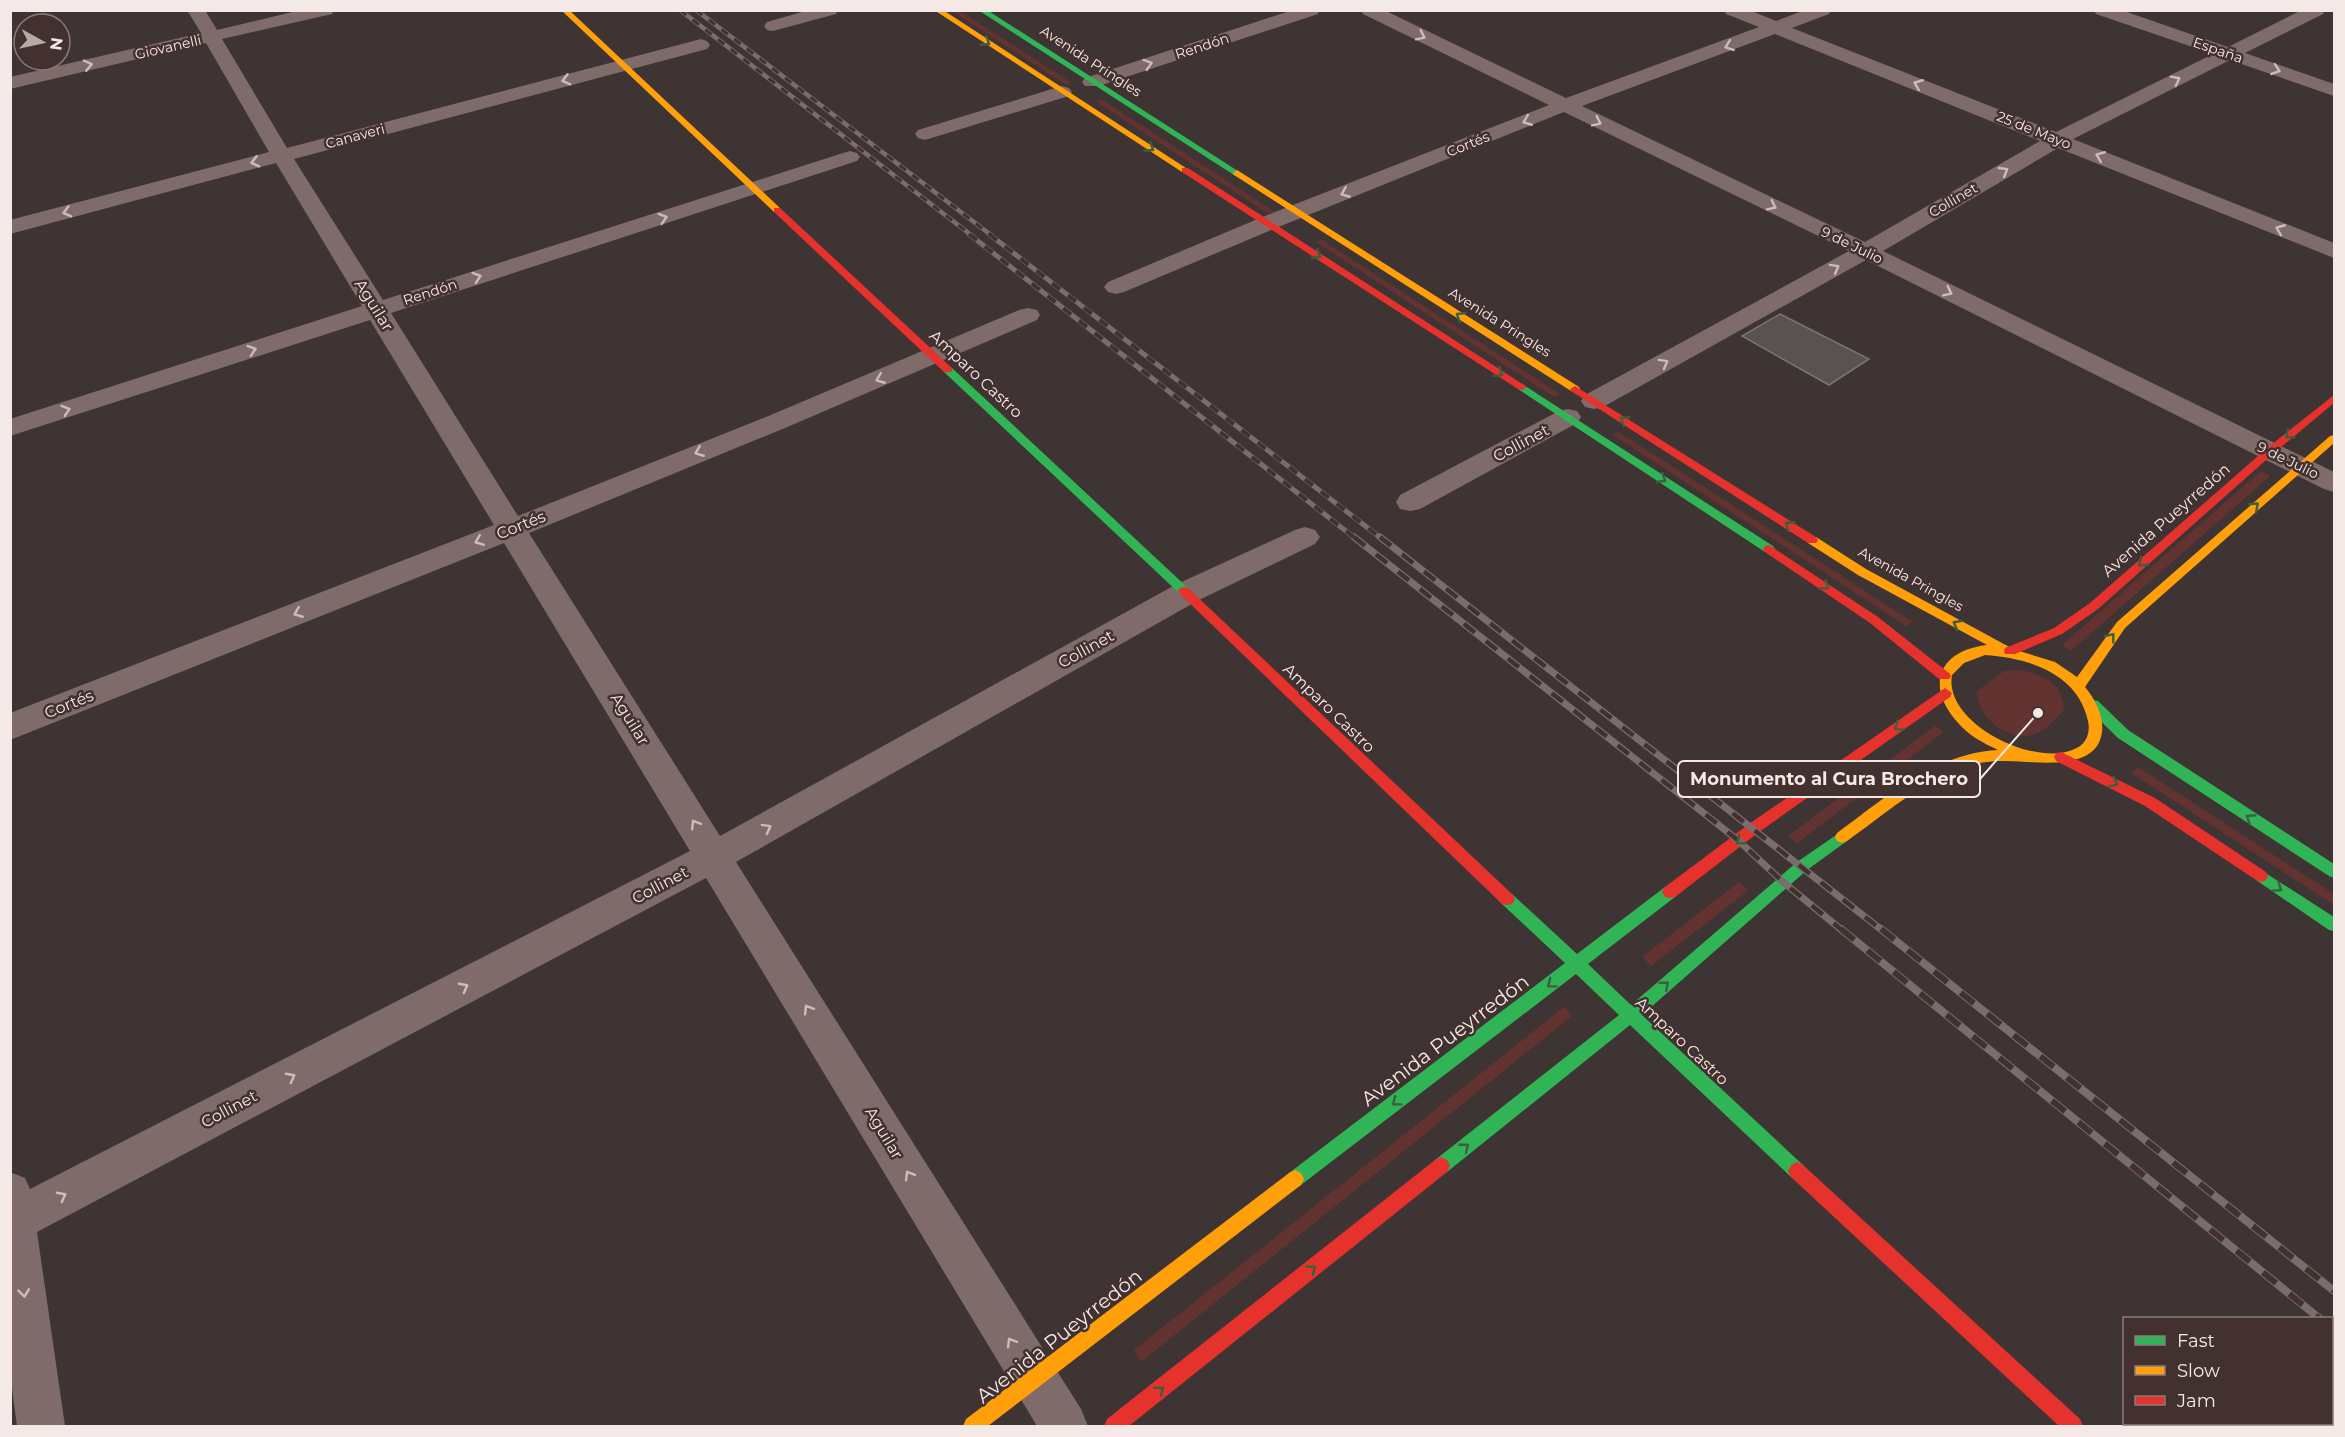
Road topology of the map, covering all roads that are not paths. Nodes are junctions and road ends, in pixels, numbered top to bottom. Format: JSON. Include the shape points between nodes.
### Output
{"nodes":[{"id":1,"x":326,"y":10,"type":"edge"},
{"id":2,"x":564,"y":10,"type":"edge"},
{"id":3,"x":830,"y":10,"type":"edge"},
{"id":4,"x":938,"y":10,"type":"edge"},
{"id":5,"x":981,"y":10,"type":"edge"},
{"id":6,"x":1312,"y":10,"type":"edge"},
{"id":7,"x":1369,"y":10,"type":"edge"},
{"id":8,"x":1732,"y":10,"type":"edge"},
{"id":9,"x":1823,"y":10,"type":"edge"},
{"id":10,"x":2102,"y":10,"type":"edge"},
{"id":11,"x":2317,"y":10,"type":"edge"},
{"id":12,"x":205,"y":24,"type":"edge"},
{"id":13,"x":773,"y":26,"type":"dead end"},
{"id":14,"x":1778,"y":29,"type":"junction"},
{"id":15,"x":701,"y":45,"type":"dead end"},
{"id":16,"x":2229,"y":54,"type":"junction"},
{"id":17,"x":622,"y":65,"type":"junction"},
{"id":18,"x":1092,"y":82,"type":"junction"},
{"id":19,"x":10,"y":83,"type":"edge"},
{"id":20,"x":2334,"y":90,"type":"edge"},
{"id":21,"x":1062,"y":92,"type":"junction"},
{"id":22,"x":1563,"y":106,"type":"junction"},
{"id":23,"x":925,"y":134,"type":"dead end"},
{"id":24,"x":2058,"y":139,"type":"junction"},
{"id":25,"x":281,"y":155,"type":"junction"},
{"id":26,"x":850,"y":157,"type":"dead end"},
{"id":27,"x":752,"y":189,"type":"junction"},
{"id":28,"x":1297,"y":212,"type":"junction"},
{"id":29,"x":1268,"y":223,"type":"junction"},
{"id":30,"x":10,"y":227,"type":"edge"},
{"id":31,"x":1866,"y":251,"type":"junction"},
{"id":32,"x":2334,"y":251,"type":"edge"},
{"id":33,"x":1116,"y":287,"type":"dead end"},
{"id":34,"x":377,"y":309,"type":"junction"},
{"id":35,"x":1028,"y":315,"type":"dead end"},
{"id":36,"x":934,"y":357,"type":"junction"},
{"id":37,"x":2334,"y":398,"type":"edge"},
{"id":38,"x":1594,"y":401,"type":"junction"},
{"id":39,"x":1568,"y":417,"type":"junction"},
{"id":40,"x":10,"y":428,"type":"edge"},
{"id":41,"x":2334,"y":438,"type":"edge"},
{"id":42,"x":2270,"y":451,"type":"junction"},
{"id":43,"x":2301,"y":466,"type":"junction"},
{"id":44,"x":2334,"y":483,"type":"edge"},
{"id":45,"x":1410,"y":502,"type":"dead end"},
{"id":46,"x":511,"y":529,"type":"junction"},
{"id":47,"x":1305,"y":537,"type":"dead end"},
{"id":48,"x":1186,"y":593,"type":"junction"},
{"id":49,"x":2009,"y":651,"type":"junction"},
{"id":50,"x":1944,"y":676,"type":"junction"},
{"id":51,"x":2078,"y":686,"type":"junction"},
{"id":52,"x":1945,"y":693,"type":"junction"},
{"id":53,"x":2093,"y":705,"type":"junction"},
{"id":54,"x":10,"y":727,"type":"edge"},
{"id":55,"x":2033,"y":756,"type":"junction"},
{"id":56,"x":2061,"y":758,"type":"junction"},
{"id":57,"x":715,"y":856,"type":"junction"},
{"id":58,"x":2334,"y":872,"type":"edge"},
{"id":59,"x":2334,"y":925,"type":"edge"},
{"id":60,"x":1575,"y":966,"type":"junction"},
{"id":61,"x":1630,"y":1016,"type":"junction"},
{"id":62,"x":12,"y":1212,"type":"edge"},
{"id":63,"x":1033,"y":1379,"type":"junction"},
{"id":64,"x":41,"y":1426,"type":"edge"},
{"id":65,"x":973,"y":1426,"type":"edge"},
{"id":66,"x":1064,"y":1426,"type":"edge"},
{"id":67,"x":1114,"y":1426,"type":"edge"},
{"id":68,"x":2073,"y":1426,"type":"edge"}],
"edges":[{"from":1,"to":12,"type":"street","name":"Giovanelli"},
{"from":2,"to":17,"type":"main road","name":"Amparo Castro"},
{"from":3,"to":13,"type":"street"},
{"from":4,"to":21,"type":"main road","one_way":true},
{"from":5,"to":18,"type":"main road","name":"Avenida Pringles"},
{"from":18,"to":6,"type":"street","name":"Rendón","one_way":true},
{"from":7,"to":22,"type":"street","name":"9 de Julio","one_way":true},
{"from":8,"to":14,"type":"street","name":"25 de Mayo"},
{"from":9,"to":14,"type":"street","name":"Cortés"},
{"from":10,"to":16,"type":"street","name":"España"},
{"from":11,"to":16,"type":"street","name":"Collinet"},
{"from":19,"to":12,"type":"street","name":"Giovanelli","one_way":true},
{"from":12,"to":25,"type":"street","name":"Aguilar"},
{"from":14,"to":22,"type":"street","name":"Cortés","one_way":true},
{"from":24,"to":14,"type":"street","name":"25 de Mayo","one_way":true},
{"from":15,"to":17,"type":"street","name":"Canaveri"},
{"from":16,"to":20,"type":"street","name":"España","one_way":true},
{"from":24,"to":16,"type":"street","name":"Collinet","one_way":true},
{"from":17,"to":25,"type":"street","name":"Canaveri","one_way":true},
{"from":17,"to":27,"type":"main road","name":"Amparo Castro"},
{"from":18,"to":28,"type":"main road","name":"Avenida Pringles"},
{"from":21,"to":23,"type":"street"},
{"from":21,"to":29,"type":"main road","one_way":true},
{"from":22,"to":28,"type":"street","name":"Cortés","one_way":true},
{"from":22,"to":31,"type":"street","name":"9 de Julio","one_way":true},
{"from":31,"to":24,"type":"street","name":"Collinet","one_way":true},
{"from":32,"to":24,"type":"street","name":"25 de Mayo","one_way":true},
{"from":25,"to":30,"type":"street","name":"Canaveri","one_way":true},
{"from":25,"to":34,"type":"street","name":"Aguilar"},
{"from":26,"to":27,"type":"street","name":"Rendón"},
{"from":34,"to":27,"type":"street","name":"Rendón","one_way":true},
{"from":27,"to":36,"type":"main road","name":"Amparo Castro"},
{"from":28,"to":29,"type":"street","name":"Cortés"},
{"from":38,"to":28,"type":"main road","name":"Avenida Pringles","one_way":true},
{"from":29,"to":33,"type":"street","name":"Cortés"},
{"from":29,"to":39,"type":"main road","one_way":true},
{"from":38,"to":31,"type":"street","name":"Collinet","one_way":true},
{"from":31,"to":42,"type":"street","name":"9 de Julio","one_way":true},
{"from":40,"to":34,"type":"street","name":"Rendón","one_way":true},
{"from":34,"to":46,"type":"street","name":"Aguilar"},
{"from":35,"to":36,"type":"street","name":"Cortés"},
{"from":36,"to":46,"type":"street","name":"Cortés","one_way":true},
{"from":36,"to":48,"type":"main road","name":"Amparo Castro"},
{"from":37,"to":42,"type":"main road","name":"Avenida Pueyrredón","one_way":true},
{"from":49,"to":38,"type":"main road","name":"Avenida Pringles","one_way":true,"via":[[1862,572]]},
{"from":39,"to":45,"type":"street","name":"Collinet"},
{"from":39,"to":50,"type":"main road","one_way":true,"via":[[1874,620]]},
{"from":41,"to":43,"type":"main road"},
{"from":42,"to":43,"type":"street","name":"9 de Julio"},
{"from":42,"to":49,"type":"main road","name":"Avenida Pueyrredón","one_way":true,"via":[[2094,606],[2058,631]]},
{"from":43,"to":44,"type":"street","name":"9 de Julio"},
{"from":51,"to":43,"type":"main road","one_way":true,"via":[[2121,625]]},
{"from":46,"to":54,"type":"street","name":"Cortés","one_way":true},
{"from":57,"to":46,"type":"street","name":"Aguilar","one_way":true},
{"from":47,"to":48,"type":"street","name":"Collinet"},
{"from":57,"to":48,"type":"street","name":"Collinet","one_way":true},
{"from":48,"to":60,"type":"main road","name":"Amparo Castro"},
{"from":49,"to":50,"type":"main road","via":[[1965,654],[1951,663]]},
{"from":49,"to":51,"type":"main road","via":[[2059,670]]},
{"from":50,"to":52,"type":"main road"},
{"from":51,"to":53,"type":"main road"},
{"from":52,"to":55,"type":"main road","via":[[1953,709],[1977,732],[2009,750]]},
{"from":52,"to":60,"type":"main road","name":"Avenida Pueyrredón","one_way":true,"via":[[1754,828]]},
{"from":53,"to":56,"type":"main road","via":[[2099,724],[2095,740],[2082,752]]},
{"from":58,"to":53,"type":"main road","one_way":true,"via":[[2123,734]]},
{"from":55,"to":56,"type":"main road"},
{"from":61,"to":55,"type":"main road","one_way":true,"via":[[1802,866],[1924,779],[1954,764],[1983,757]]},
{"from":56,"to":59,"type":"main road","one_way":true,"via":[[2150,802]]},
{"from":62,"to":57,"type":"street","name":"Collinet","one_way":true},
{"from":63,"to":57,"type":"street","name":"Aguilar","one_way":true},
{"from":60,"to":61,"type":"main road","name":"Amparo Castro"},
{"from":60,"to":63,"type":"main road","name":"Avenida Pueyrredón","one_way":true},
{"from":67,"to":61,"type":"main road","one_way":true},
{"from":61,"to":68,"type":"main road","name":"Amparo Castro"},
{"from":62,"to":64,"type":"street","one_way":true},
{"from":63,"to":65,"type":"main road","name":"Avenida Pueyrredón"},
{"from":63,"to":66,"type":"street","name":"Aguilar"}]}
